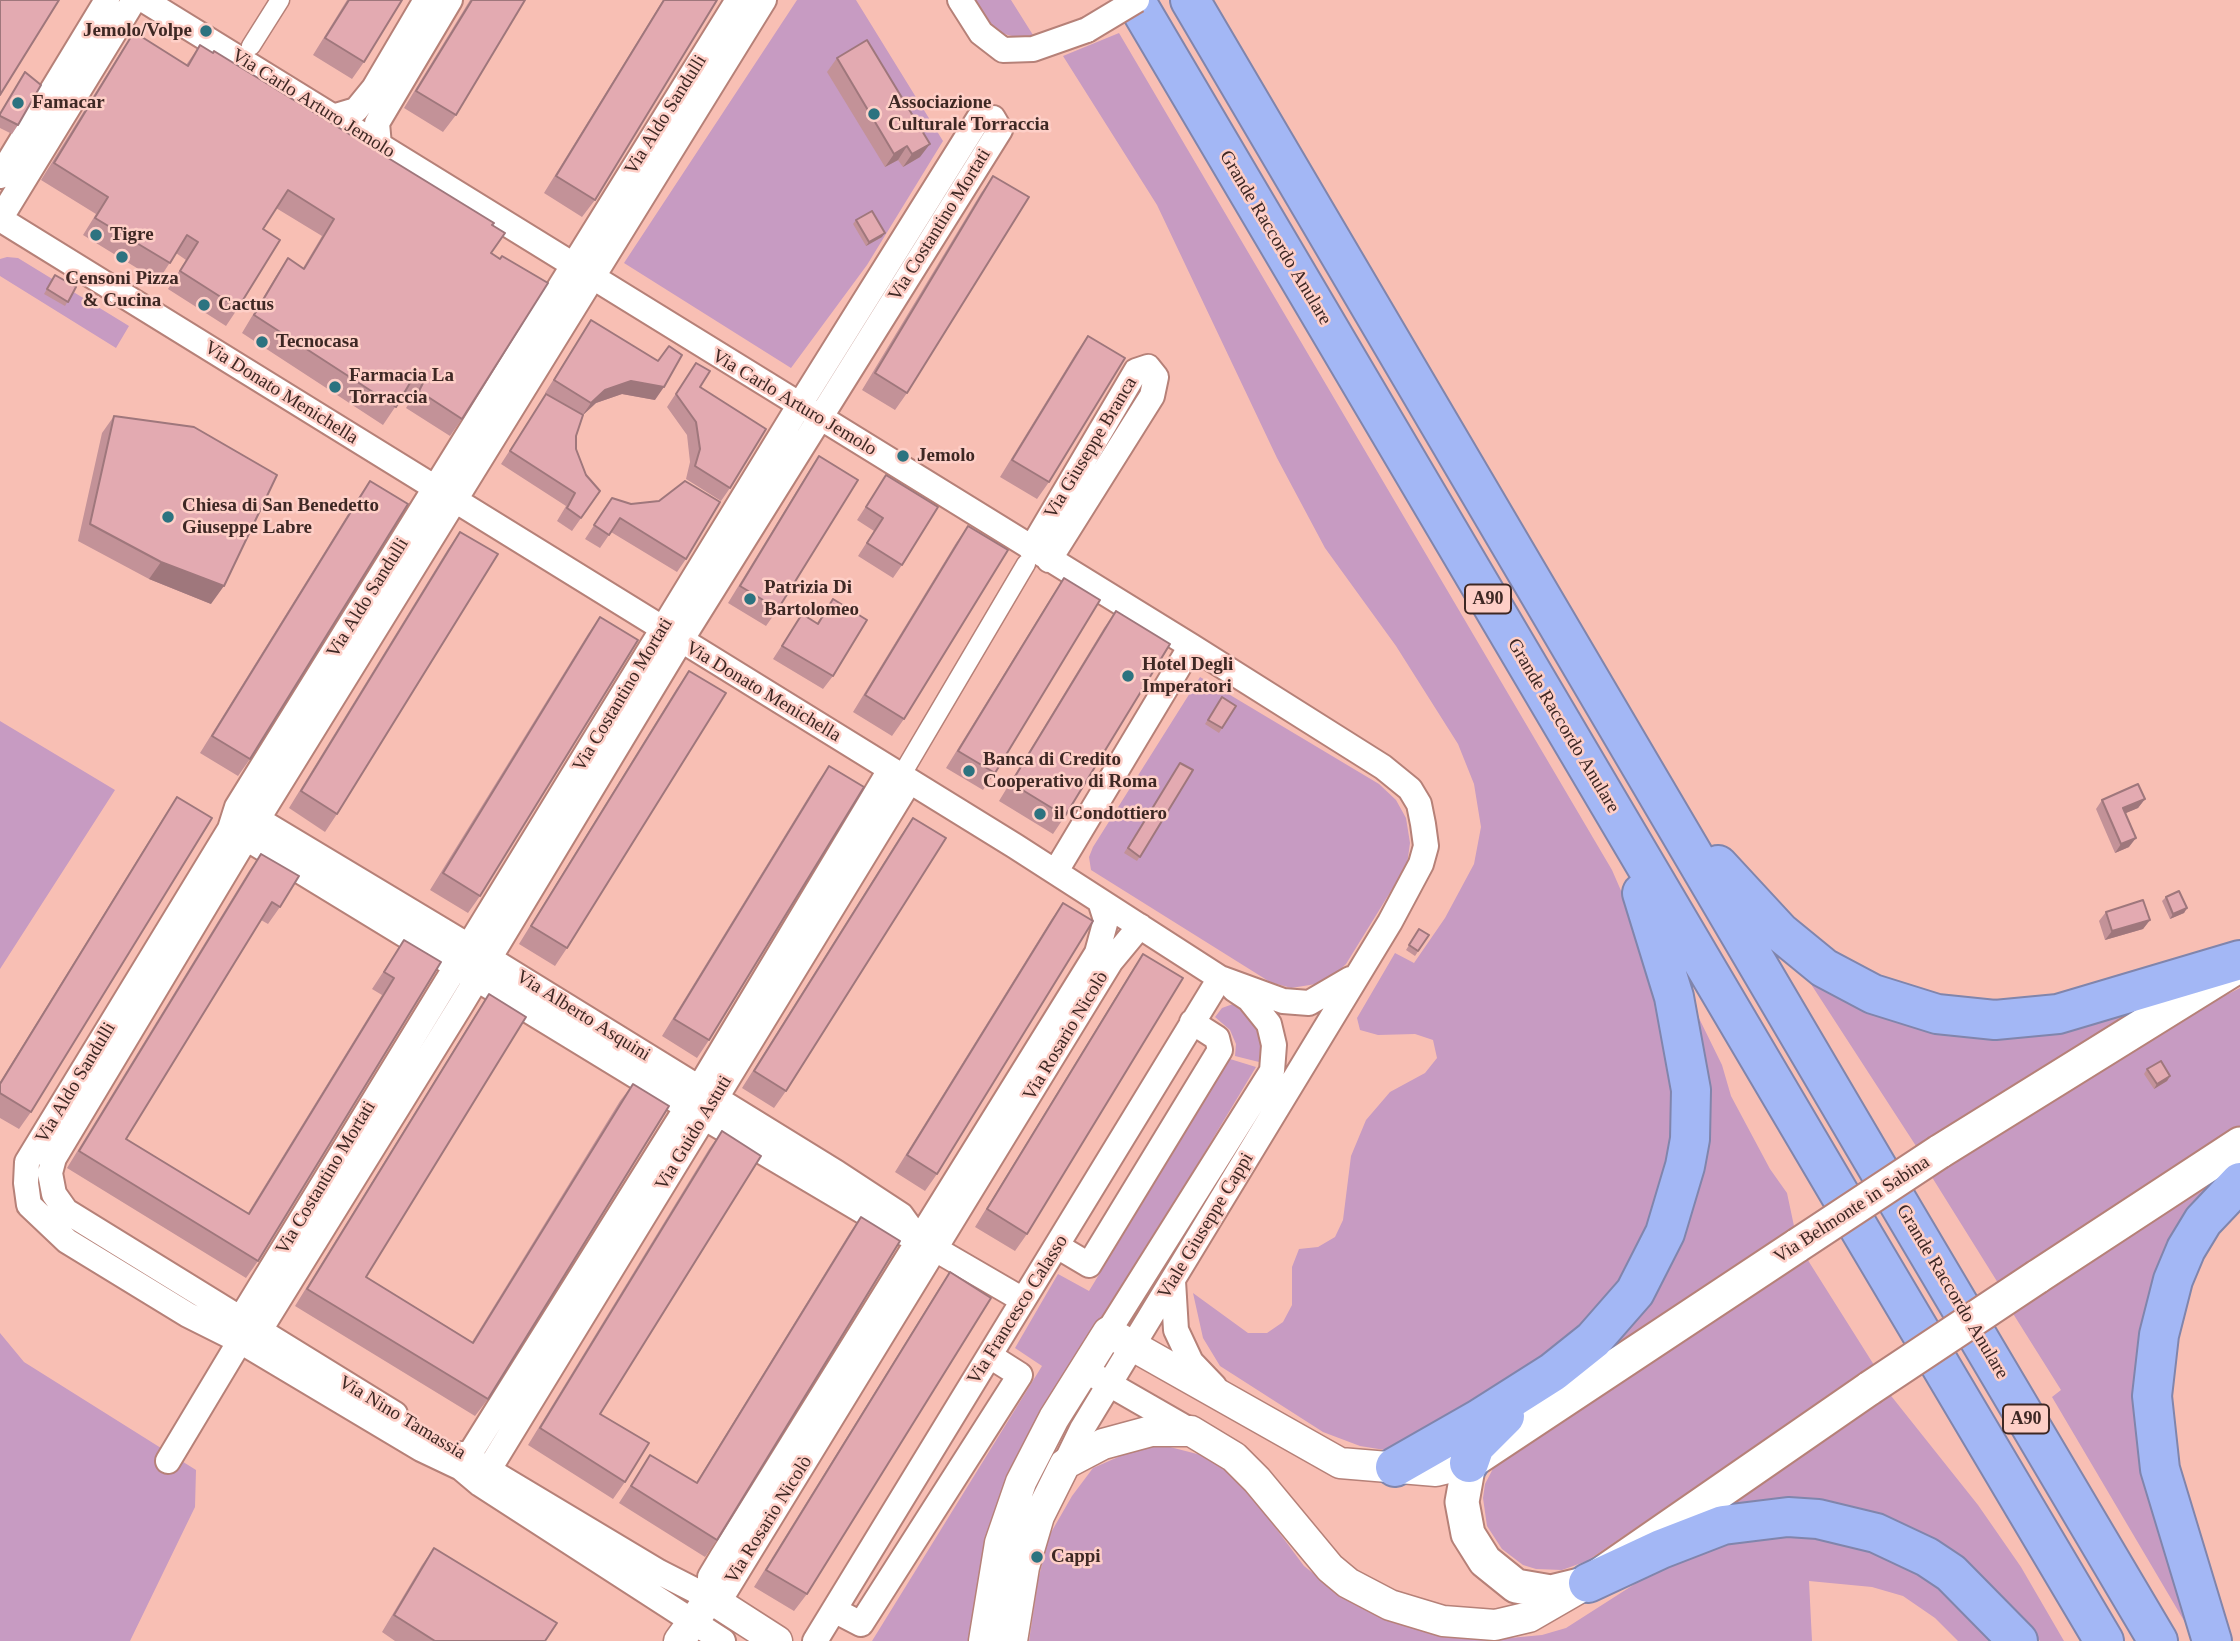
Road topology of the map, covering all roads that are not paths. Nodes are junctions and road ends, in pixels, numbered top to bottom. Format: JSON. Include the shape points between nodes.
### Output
{"nodes":[{"id":1,"x":107,"y":0,"type":"edge"},
{"id":2,"x":134,"y":0,"type":"edge"},
{"id":3,"x":144,"y":0,"type":"edge"},
{"id":4,"x":280,"y":0,"type":"edge"},
{"id":5,"x":426,"y":0,"type":"edge"},
{"id":6,"x":450,"y":0,"type":"edge"},
{"id":7,"x":738,"y":0,"type":"edge"},
{"id":8,"x":764,"y":0,"type":"edge"},
{"id":9,"x":960,"y":0,"type":"edge"},
{"id":10,"x":1136,"y":0,"type":"edge"},
{"id":11,"x":1189,"y":0,"type":"edge"},
{"id":12,"x":251,"y":46,"type":"dead end"},
{"id":13,"x":336,"y":116,"type":"junction"},
{"id":14,"x":379,"y":145,"type":"junction"},
{"id":15,"x":0,"y":176,"type":"edge"},
{"id":16,"x":0,"y":219,"type":"edge"},
{"id":17,"x":570,"y":266,"type":"junction"},
{"id":18,"x":592,"y":279,"type":"junction"},
{"id":19,"x":809,"y":412,"type":"junction"},
{"id":20,"x":445,"y":495,"type":"junction"},
{"id":21,"x":1035,"y":557,"type":"junction"},
{"id":22,"x":671,"y":636,"type":"junction"},
{"id":23,"x":1191,"y":646,"type":"junction"},
{"id":24,"x":900,"y":776,"type":"junction"},
{"id":25,"x":1594,"y":779,"type":"junction"},
{"id":26,"x":1660,"y":799,"type":"junction"},
{"id":27,"x":243,"y":823,"type":"junction"},
{"id":28,"x":1423,"y":824,"type":"joint"},
{"id":29,"x":1056,"y":872,"type":"junction"},
{"id":30,"x":1100,"y":901,"type":"junction"},
{"id":31,"x":1140,"y":926,"type":"junction"},
{"id":32,"x":472,"y":961,"type":"junction"},
{"id":33,"x":2240,"y":963,"type":"edge"},
{"id":34,"x":1356,"y":976,"type":"junction"},
{"id":35,"x":1220,"y":978,"type":"junction"},
{"id":36,"x":1192,"y":1022,"type":"junction"},
{"id":37,"x":701,"y":1102,"type":"junction"},
{"id":38,"x":2240,"y":1144,"type":"edge"},
{"id":39,"x":50,"y":1173,"type":"joint"},
{"id":40,"x":2240,"y":1182,"type":"edge"},
{"id":41,"x":29,"y":1205,"type":"joint"},
{"id":42,"x":927,"y":1244,"type":"junction"},
{"id":43,"x":1058,"y":1246,"type":"junction"},
{"id":44,"x":1173,"y":1281,"type":"junction"},
{"id":45,"x":1023,"y":1300,"type":"junction"},
{"id":46,"x":247,"y":1330,"type":"junction"},
{"id":47,"x":1108,"y":1332,"type":"junction"},
{"id":48,"x":1133,"y":1347,"type":"junction"},
{"id":49,"x":990,"y":1356,"type":"junction"},
{"id":50,"x":1084,"y":1370,"type":"junction"},
{"id":51,"x":1553,"y":1372,"type":"junction"},
{"id":52,"x":1110,"y":1384,"type":"junction"},
{"id":53,"x":1222,"y":1394,"type":"junction"},
{"id":54,"x":1191,"y":1431,"type":"junction"},
{"id":55,"x":167,"y":1461,"type":"dead end"},
{"id":56,"x":464,"y":1463,"type":"junction"},
{"id":57,"x":1469,"y":1463,"type":"junction"},
{"id":58,"x":1065,"y":1464,"type":"junction"},
{"id":59,"x":1395,"y":1467,"type":"junction"},
{"id":60,"x":485,"y":1477,"type":"junction"},
{"id":61,"x":1588,"y":1583,"type":"junction"},
{"id":62,"x":834,"y":1610,"type":"junction"},
{"id":63,"x":694,"y":1621,"type":"edge"},
{"id":64,"x":723,"y":1641,"type":"edge"},
{"id":65,"x":777,"y":1641,"type":"edge"},
{"id":66,"x":815,"y":1641,"type":"edge"},
{"id":67,"x":985,"y":1641,"type":"edge"},
{"id":68,"x":1012,"y":1641,"type":"edge"},
{"id":69,"x":2018,"y":1641,"type":"edge"},
{"id":70,"x":2104,"y":1641,"type":"edge"},
{"id":71,"x":2158,"y":1641,"type":"edge"},
{"id":72,"x":2212,"y":1641,"type":"edge"}],
"edges":[{"from":1,"to":15,"type":"street"},
{"from":2,"to":16,"type":"street"},
{"from":3,"to":13,"type":"street","name":"Via Carlo Arturo Jemolo"},
{"from":4,"to":12,"type":"street"},
{"from":5,"to":13,"type":"street","via":[[356,110]]},
{"from":6,"to":14,"type":"street","via":[[377,123]]},
{"from":7,"to":17,"type":"street","name":"Via Aldo Sandulli"},
{"from":8,"to":18,"type":"street","name":"Via Aldo Sandulli"},
{"from":9,"to":10,"type":"street","bridge":true,"via":[[981,33],[1003,50],[1033,49],[1087,30]]},
{"from":10,"to":25,"type":"highway","name":"Grande Raccordo Anulare","number":"A90"},
{"from":11,"to":26,"type":"highway","name":"Grande Raccordo Anulare","number":"A90"},
{"from":13,"to":14,"type":"street","name":"Via Carlo Arturo Jemolo"},
{"from":14,"to":17,"type":"street","name":"Via Carlo Arturo Jemolo"},
{"from":16,"to":20,"type":"street","name":"Via Donato Menichella"},
{"from":17,"to":18,"type":"street","name":"Via Carlo Arturo Jemolo"},
{"from":17,"to":20,"type":"street","name":"Via Aldo Sandulli"},
{"from":18,"to":19,"type":"street","name":"Via Carlo Arturo Jemolo"},
{"from":18,"to":20,"type":"street","name":"Via Aldo Sandulli"},
{"from":19,"to":19,"type":"street","name":"Via Costantino Mortati","via":[[1000,130],[993,118],[979,118]]},
{"from":19,"to":21,"type":"street","name":"Via Carlo Arturo Jemolo"},
{"from":19,"to":22,"type":"street","name":"Via Costantino Mortati"},
{"from":20,"to":22,"type":"street","name":"Via Donato Menichella"},
{"from":20,"to":27,"type":"street","name":"Via Aldo Sandulli"},
{"from":21,"to":21,"type":"street","name":"Via Giuseppe Branca","via":[[1152,396],[1156,377],[1148,367],[1136,371]]},
{"from":21,"to":23,"type":"street","name":"Via Carlo Arturo Jemolo"},
{"from":21,"to":24,"type":"street"},
{"from":22,"to":24,"type":"street","name":"Via Donato Menichella"},
{"from":22,"to":32,"type":"street","name":"Via Costantino Mortati"},
{"from":23,"to":28,"type":"street","name":"Via Carlo Arturo Jemolo","via":[[1383,767],[1410,789]]},
{"from":23,"to":29,"type":"street"},
{"from":24,"to":29,"type":"street","name":"Via Donato Menichella"},
{"from":24,"to":37,"type":"street","name":"Via Guido Astuti"},
{"from":25,"to":51,"type":"highway","via":[[1644,897],[1664,958],[1691,1090],[1690,1139],[1671,1219],[1635,1292],[1606,1328]]},
{"from":25,"to":70,"type":"highway","name":"Grande Raccordo Anulare","number":"A90"},
{"from":26,"to":33,"type":"highway","via":[[1802,952],[1846,981],[1916,1009],[1976,1019],[2028,1018],[2091,1006]]},
{"from":26,"to":71,"type":"highway","name":"Grande Raccordo Anulare","number":"A90"},
{"from":27,"to":32,"type":"street","name":"Via Alberto Asquini"},
{"from":27,"to":39,"type":"street","name":"Via Aldo Sandulli","via":[[54,1158]]},
{"from":27,"to":41,"type":"street","name":"Via Aldo Sandulli","via":[[27,1162]]},
{"from":28,"to":34,"type":"street","name":"Viale Giuseppe Cappi","via":[[1426,846],[1421,864]]},
{"from":29,"to":30,"type":"street","name":"Via Donato Menichella"},
{"from":30,"to":31,"type":"street","name":"Via Donato Menichella"},
{"from":30,"to":42,"type":"street","name":"Via Rosario Nicolò","via":[[1106,920],[1097,953]]},
{"from":31,"to":35,"type":"street","name":"Via Donato Menichella"},
{"from":31,"to":42,"type":"street","name":"Via Rosario Nicolò","via":[[1111,961]]},
{"from":32,"to":37,"type":"street","name":"Via Alberto Asquini"},
{"from":32,"to":46,"type":"street","name":"Via Costantino Mortati"},
{"from":33,"to":57,"type":"main road","name":"Via Belmonte in Sabina","bridge":true,"via":[[1939,1152]]},
{"from":34,"to":35,"type":"street","name":"Via Donato Menichella","via":[[1309,1003],[1283,1001]]},
{"from":34,"to":44,"type":"street","name":"Viale Giuseppe Cappi"},
{"from":35,"to":36,"type":"street","name":"Via Francesco Calasso"},
{"from":35,"to":47,"type":"street","name":"Viale Giuseppe Cappi","via":[[1249,999],[1269,1024],[1274,1045],[1272,1071]]},
{"from":36,"to":43,"type":"street","name":"Via Francesco Calasso"},
{"from":36,"to":43,"type":"street","via":[[1217,1038],[1220,1049],[1089,1265]]},
{"from":37,"to":42,"type":"street","name":"Via Alberto Asquini","via":[[891,1228]]},
{"from":37,"to":56,"type":"street","name":"Via Guido Astuti"},
{"from":37,"to":60,"type":"street","name":"Via Guido Astuti"},
{"from":38,"to":61,"type":"main road","bridge":true,"via":[[1870,1388]]},
{"from":39,"to":46,"type":"street","name":"Via Nino Tamassia","via":[[54,1194],[66,1211]]},
{"from":40,"to":72,"type":"highway","via":[[2203,1221],[2173,1280],[2159,1335],[2152,1396],[2160,1469]]},
{"from":41,"to":46,"type":"street","name":"Via Nino Tamassia","via":[[67,1241],[188,1315]]},
{"from":42,"to":45,"type":"street","name":"Via Alberto Asquini"},
{"from":42,"to":63,"type":"street","name":"Via Rosario Nicolò","via":[[710,1577]]},
{"from":43,"to":45,"type":"street","name":"Via Francesco Calasso"},
{"from":44,"to":48,"type":"street","name":"Viale Giuseppe Cappi"},
{"from":44,"to":53,"type":"street","name":"Via Belmonte in Sabina","via":[[1176,1330],[1191,1362]]},
{"from":45,"to":49,"type":"street","name":"Via Francesco Calasso"},
{"from":46,"to":55,"type":"street","name":"Via Costantino Mortati"},
{"from":46,"to":56,"type":"street","name":"Via Nino Tamassia"},
{"from":47,"to":48,"type":"street"},
{"from":47,"to":50,"type":"street","name":"Viale Giuseppe Cappi"},
{"from":48,"to":52,"type":"street","name":"Viale Giuseppe Cappi"},
{"from":48,"to":53,"type":"street"},
{"from":49,"to":62,"type":"street","name":"Via Francesco Calasso"},
{"from":49,"to":62,"type":"street","via":[[1020,1375],[861,1624]]},
{"from":50,"to":52,"type":"street"},
{"from":50,"to":67,"type":"street","name":"Viale Giuseppe Cappi","via":[[1021,1482],[1000,1543]]},
{"from":51,"to":57,"type":"highway","via":[[1487,1433],[1475,1446]]},
{"from":51,"to":59,"type":"highway"},
{"from":52,"to":54,"type":"street"},
{"from":52,"to":58,"type":"street","name":"Viale Giuseppe Cappi"},
{"from":53,"to":59,"type":"street","name":"Via Belmonte in Sabina","via":[[1340,1463]]},
{"from":54,"to":58,"type":"street","via":[[1128,1436]]},
{"from":54,"to":61,"type":"street","via":[[1242,1465],[1348,1583],[1390,1605],[1443,1621],[1495,1625],[1529,1617]]},
{"from":56,"to":60,"type":"street","name":"Via Nino Tamassia"},
{"from":57,"to":59,"type":"street","name":"Via Belmonte in Sabina","via":[[1445,1471]]},
{"from":57,"to":61,"type":"main road","via":[[1463,1518],[1485,1561],[1508,1582],[1525,1590],[1551,1592]]},
{"from":58,"to":68,"type":"street","name":"Viale Giuseppe Cappi","via":[[1039,1516],[1024,1567]]},
{"from":60,"to":63,"type":"street","name":"Via Nino Tamassia"},
{"from":61,"to":69,"type":"highway","via":[[1723,1525],[1788,1517],[1818,1519],[1876,1533],[1927,1557],[1951,1573]]},
{"from":62,"to":66,"type":"street","name":"Via Francesco Calasso"},
{"from":63,"to":64,"type":"street","name":"Via Nino Tamassia"},
{"from":63,"to":65,"type":"street","name":"Via Nino Tamassia"}]}
